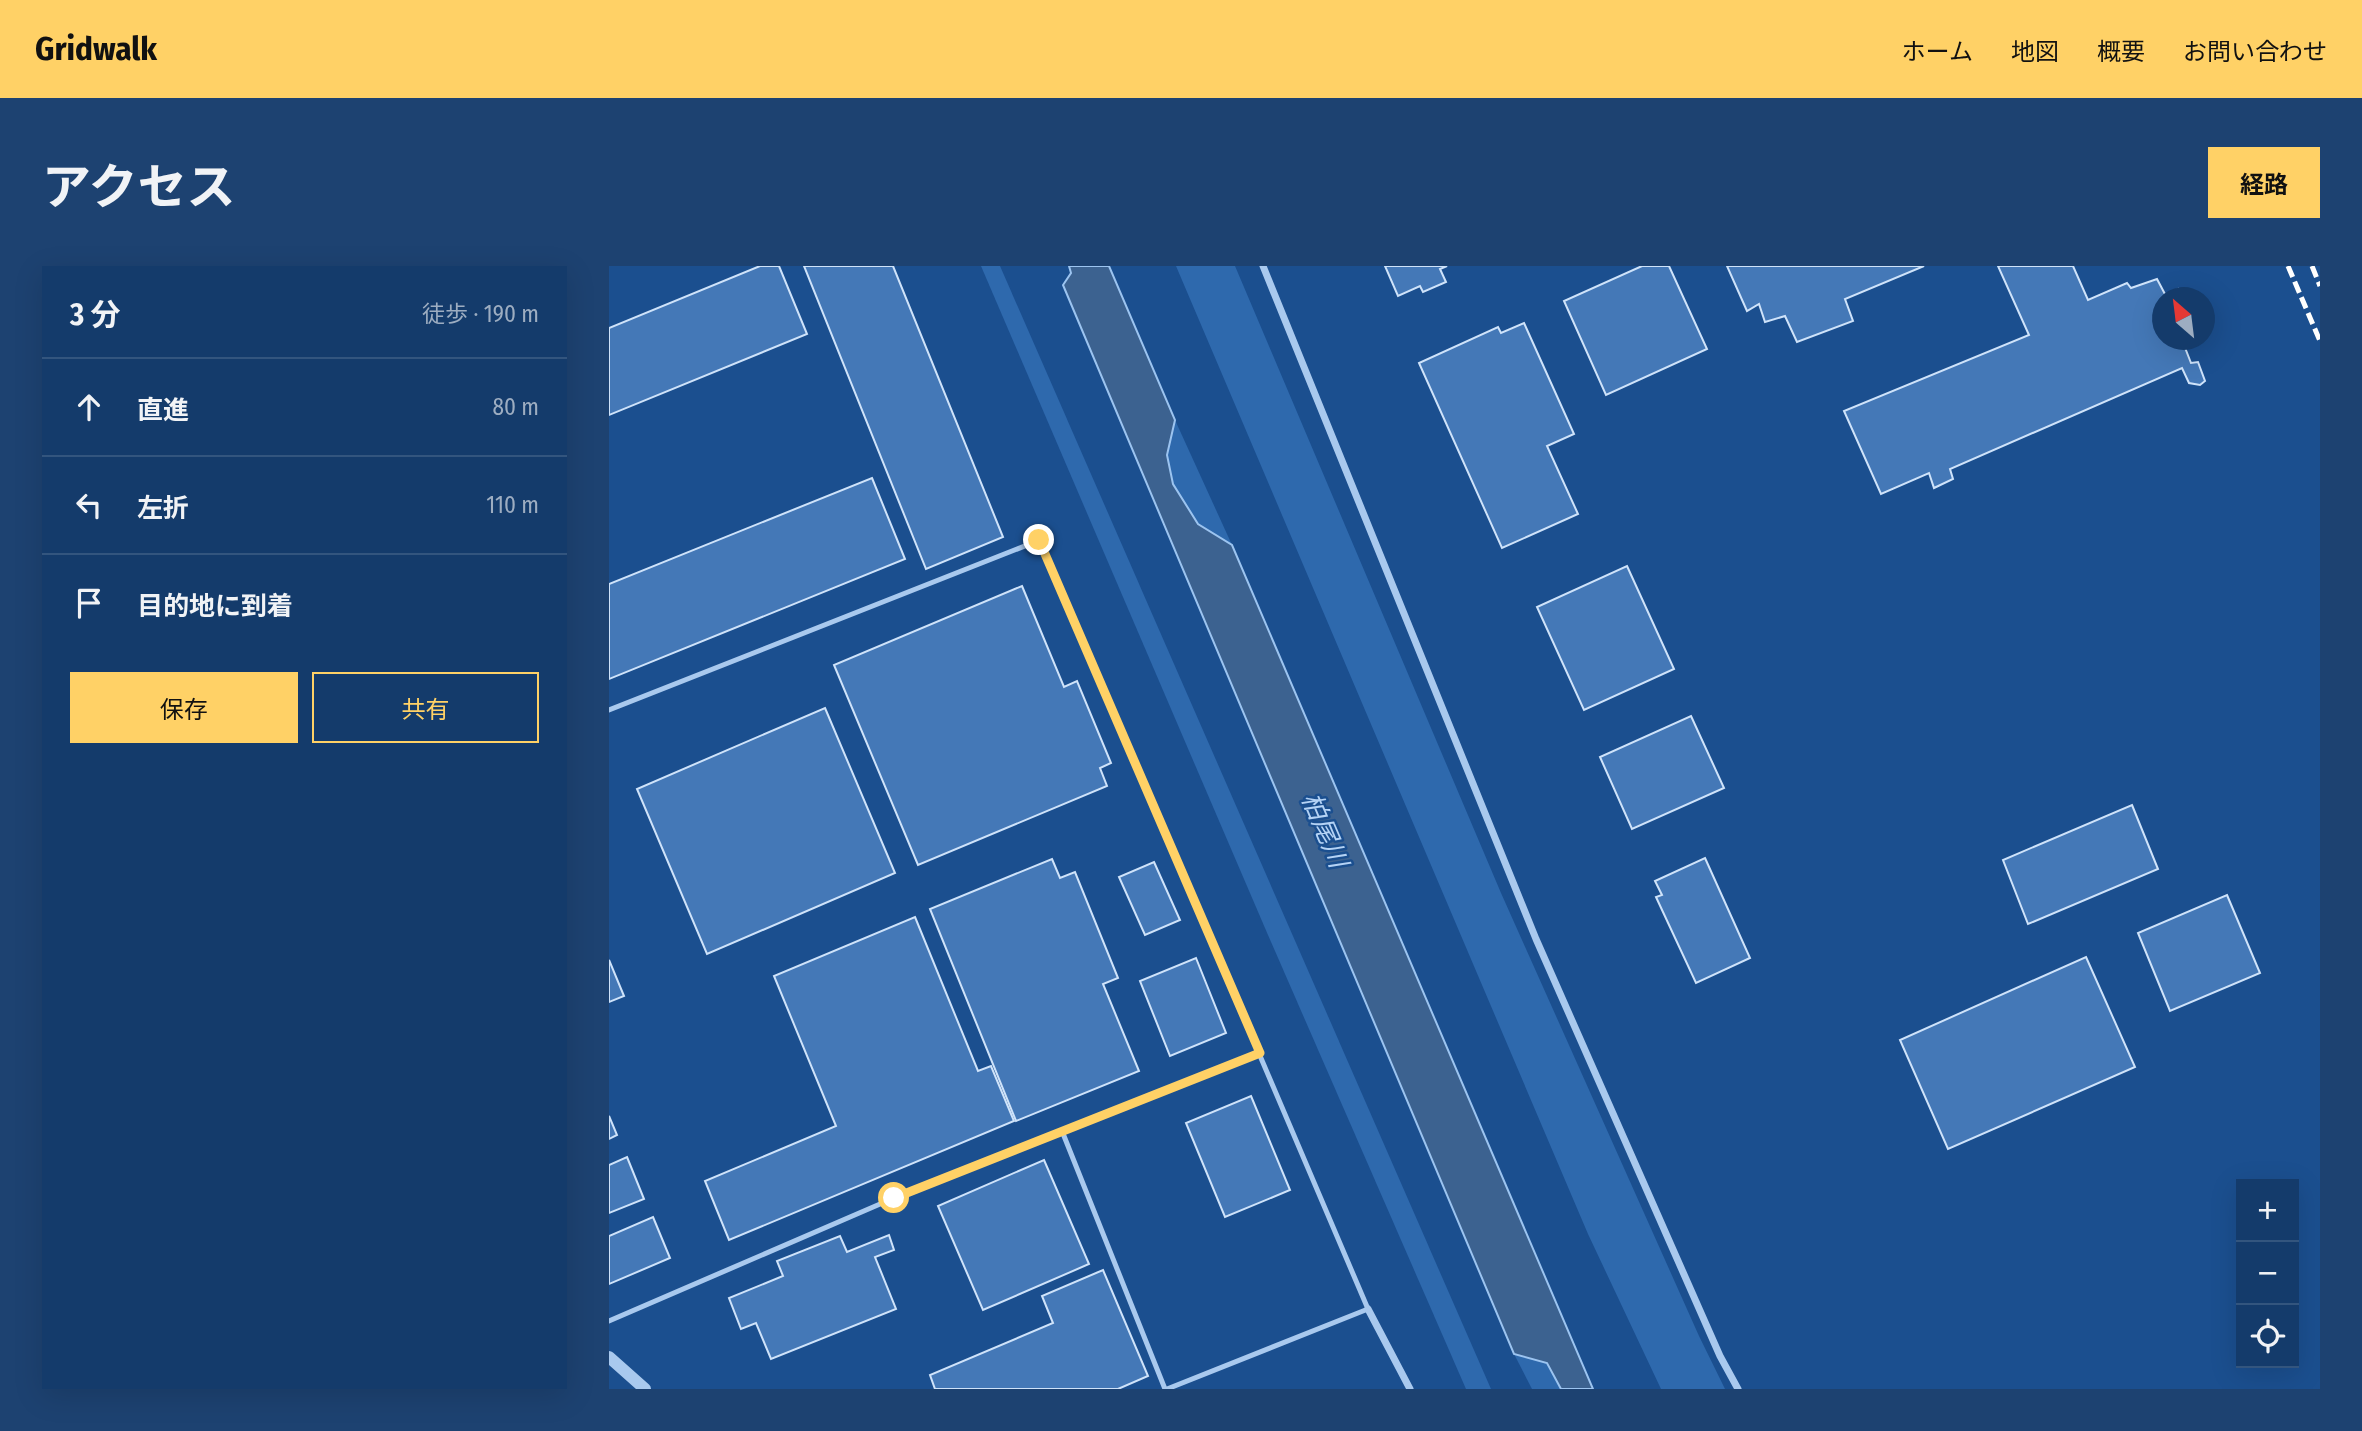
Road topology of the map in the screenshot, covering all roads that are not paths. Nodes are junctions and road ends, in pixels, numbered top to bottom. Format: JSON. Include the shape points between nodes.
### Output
{"nodes":[{"id":1,"x":1263,"y":266,"type":"edge"},
{"id":2,"x":609,"y":709,"type":"edge"},
{"id":3,"x":1260,"y":1053,"type":"junction"},
{"id":4,"x":1062,"y":1131,"type":"junction"},
{"id":5,"x":1368,"y":1309,"type":"junction"},
{"id":6,"x":609,"y":1321,"type":"edge"},
{"id":7,"x":609,"y":1357,"type":"edge"},
{"id":8,"x":645,"y":1389,"type":"edge"},
{"id":9,"x":1166,"y":1389,"type":"edge"},
{"id":10,"x":1410,"y":1389,"type":"edge"},
{"id":11,"x":1738,"y":1389,"type":"edge"}],
"edges":[{"from":1,"to":11,"type":"street","via":[[1531,926]]},
{"from":2,"to":3,"type":"lane","via":[[1039,540]]},
{"from":3,"to":4,"type":"lane"},
{"from":3,"to":5,"type":"lane"},
{"from":4,"to":6,"type":"lane"},
{"from":4,"to":9,"type":"lane"},
{"from":5,"to":9,"type":"lane"},
{"from":5,"to":10,"type":"street"},
{"from":7,"to":8,"type":"street"}]}
